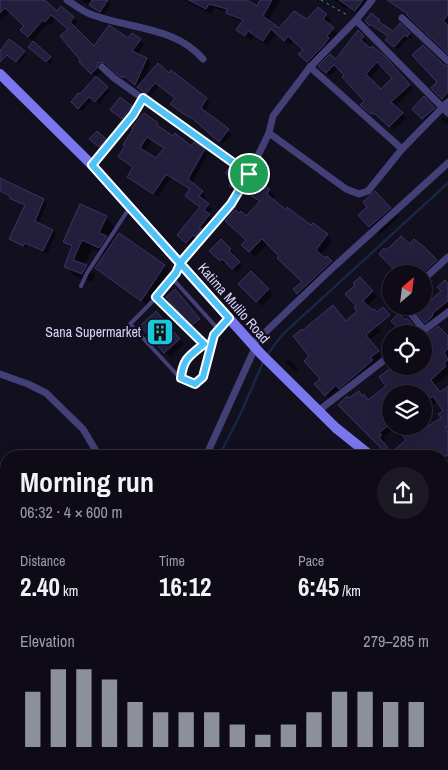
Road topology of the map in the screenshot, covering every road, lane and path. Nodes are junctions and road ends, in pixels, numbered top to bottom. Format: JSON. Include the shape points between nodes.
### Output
{"nodes":[{"id":1,"x":67,"y":0,"type":"edge"},
{"id":2,"x":321,"y":0,"type":"edge"},
{"id":3,"x":372,"y":0,"type":"edge"},
{"id":4,"x":402,"y":18,"type":"dead end"},
{"id":5,"x":356,"y":20,"type":"junction"},
{"id":6,"x":203,"y":59,"type":"dead end"},
{"id":7,"x":448,"y":62,"type":"edge"},
{"id":8,"x":102,"y":67,"type":"dead end"},
{"id":9,"x":310,"y":67,"type":"junction"},
{"id":10,"x":0,"y":74,"type":"edge"},
{"id":11,"x":143,"y":98,"type":"junction"},
{"id":12,"x":446,"y":108,"type":"edge"},
{"id":13,"x":269,"y":133,"type":"junction"},
{"id":14,"x":402,"y":149,"type":"junction"},
{"id":15,"x":448,"y":163,"type":"edge"},
{"id":16,"x":92,"y":165,"type":"junction"},
{"id":17,"x":249,"y":174,"type":"junction"},
{"id":18,"x":130,"y":207,"type":"junction"},
{"id":19,"x":448,"y":257,"type":"edge"},
{"id":20,"x":181,"y":262,"type":"junction"},
{"id":21,"x":432,"y":272,"type":"edge"},
{"id":22,"x":172,"y":278,"type":"junction"},
{"id":23,"x":81,"y":286,"type":"dead end"},
{"id":24,"x":156,"y":297,"type":"junction"},
{"id":25,"x":448,"y":312,"type":"edge"},
{"id":26,"x":229,"y":318,"type":"junction"},
{"id":27,"x":431,"y":325,"type":"edge"},
{"id":28,"x":218,"y":329,"type":"junction"},
{"id":29,"x":214,"y":335,"type":"junction"},
{"id":30,"x":204,"y":344,"type":"junction"},
{"id":31,"x":209,"y":349,"type":"junction"},
{"id":32,"x":259,"y":352,"type":"junction"},
{"id":33,"x":382,"y":362,"type":"edge"},
{"id":34,"x":0,"y":374,"type":"edge"},
{"id":35,"x":181,"y":378,"type":"junction"},
{"id":36,"x":318,"y":411,"type":"junction"},
{"id":37,"x":96,"y":450,"type":"edge"},
{"id":38,"x":209,"y":450,"type":"edge"},
{"id":39,"x":364,"y":450,"type":"edge"}],
"edges":[{"from":1,"to":6,"type":"street","via":[[89,14],[171,35],[194,49]]},
{"from":2,"to":5,"type":"path"},
{"from":3,"to":5,"type":"street"},
{"from":4,"to":7,"type":"street"},
{"from":5,"to":9,"type":"street"},
{"from":5,"to":12,"type":"street"},
{"from":8,"to":11,"type":"street"},
{"from":9,"to":13,"type":"street","via":[[272,116]]},
{"from":9,"to":14,"type":"street"},
{"from":10,"to":16,"type":"main road","name":"Katima Mulilo Road"},
{"from":11,"to":16,"type":"street"},
{"from":11,"to":17,"type":"street"},
{"from":12,"to":14,"type":"street"},
{"from":13,"to":14,"type":"street","via":[[346,189],[359,194],[368,191]]},
{"from":13,"to":17,"type":"street"},
{"from":15,"to":32,"type":"street","via":[[326,274]]},
{"from":16,"to":18,"type":"main road","name":"Katima Mulilo Road"},
{"from":17,"to":20,"type":"street","via":[[231,204]]},
{"from":18,"to":20,"type":"main road","name":"Katima Mulilo Road"},
{"from":18,"to":23,"type":"lane"},
{"from":19,"to":21,"type":"street"},
{"from":20,"to":22,"type":"lane"},
{"from":20,"to":26,"type":"main road","name":"Katima Mulilo Road"},
{"from":22,"to":24,"type":"lane"},
{"from":22,"to":28,"type":"lane"},
{"from":24,"to":30,"type":"lane"},
{"from":24,"to":35,"type":"lane","via":[[130,324]]},
{"from":25,"to":27,"type":"street"},
{"from":26,"to":28,"type":"lane"},
{"from":26,"to":32,"type":"main road","name":"Katima Mulilo Road"},
{"from":28,"to":29,"type":"lane"},
{"from":29,"to":30,"type":"lane"},
{"from":29,"to":31,"type":"lane"},
{"from":30,"to":31,"type":"lane"},
{"from":30,"to":35,"type":"lane","via":[[183,362]]},
{"from":31,"to":35,"type":"lane","via":[[203,377],[195,384]]},
{"from":32,"to":36,"type":"main road","name":"Katima Mulilo Road"},
{"from":32,"to":38,"type":"street"},
{"from":33,"to":36,"type":"street"},
{"from":34,"to":37,"type":"street","via":[[46,393],[84,429]]},
{"from":36,"to":39,"type":"main road","name":"Katima Mulilo Road"}]}
